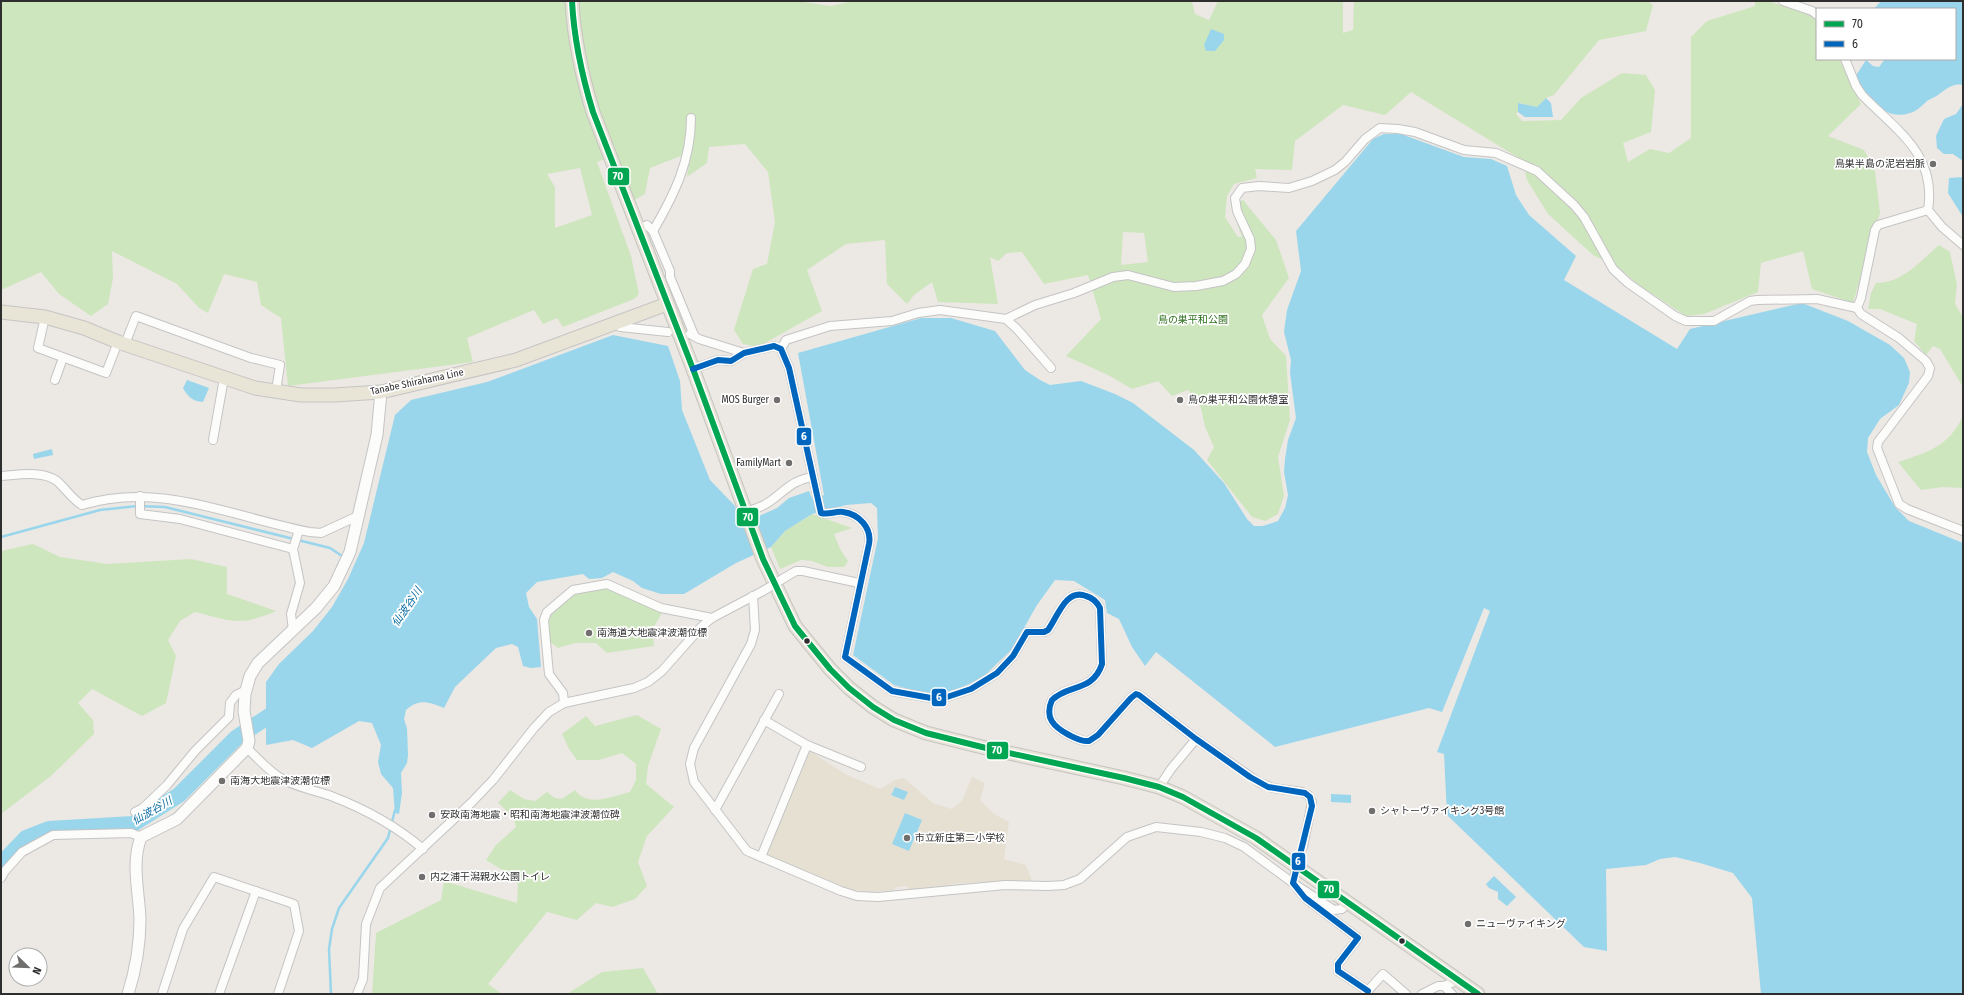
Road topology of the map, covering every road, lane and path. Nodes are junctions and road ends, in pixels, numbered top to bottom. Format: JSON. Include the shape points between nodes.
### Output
{"nodes":[{"id":1,"x":572,"y":1,"type":"edge"},
{"id":2,"x":1783,"y":1,"type":"edge"},
{"id":3,"x":1816,"y":14,"type":"edge"},
{"id":4,"x":1845,"y":60,"type":"edge"},
{"id":5,"x":691,"y":118,"type":"dead end"},
{"id":6,"x":1928,"y":210,"type":"junction"},
{"id":7,"x":637,"y":230,"type":"junction"},
{"id":8,"x":653,"y":231,"type":"junction"},
{"id":9,"x":1963,"y":245,"type":"edge"},
{"id":10,"x":667,"y":304,"type":"junction"},
{"id":11,"x":1857,"y":308,"type":"junction"},
{"id":12,"x":1,"y":312,"type":"edge"},
{"id":13,"x":45,"y":317,"type":"junction"},
{"id":14,"x":1006,"y":319,"type":"junction"},
{"id":15,"x":617,"y":323,"type":"junction"},
{"id":16,"x":668,"y":332,"type":"dead end"},
{"id":17,"x":122,"y":343,"type":"junction"},
{"id":18,"x":781,"y":349,"type":"junction"},
{"id":19,"x":744,"y":353,"type":"junction"},
{"id":20,"x":64,"y":358,"type":"junction"},
{"id":21,"x":1051,"y":368,"type":"dead end"},
{"id":22,"x":692,"y":369,"type":"junction"},
{"id":23,"x":224,"y":378,"type":"junction"},
{"id":24,"x":55,"y":380,"type":"dead end"},
{"id":25,"x":276,"y":391,"type":"junction"},
{"id":26,"x":381,"y":392,"type":"junction"},
{"id":27,"x":213,"y":440,"type":"dead end"},
{"id":28,"x":1,"y":476,"type":"edge"},
{"id":29,"x":813,"y":477,"type":"junction"},
{"id":30,"x":140,"y":498,"type":"junction"},
{"id":31,"x":747,"y":514,"type":"junction"},
{"id":32,"x":360,"y":515,"type":"junction"},
{"id":33,"x":1963,"y":531,"type":"edge"},
{"id":34,"x":298,"y":532,"type":"junction"},
{"id":35,"x":294,"y":547,"type":"junction"},
{"id":36,"x":860,"y":583,"type":"junction"},
{"id":37,"x":753,"y":596,"type":"junction"},
{"id":38,"x":712,"y":618,"type":"junction"},
{"id":39,"x":292,"y":630,"type":"junction"},
{"id":40,"x":246,"y":692,"type":"junction"},
{"id":41,"x":779,"y":694,"type":"dead end"},
{"id":42,"x":564,"y":703,"type":"junction"},
{"id":43,"x":764,"y":720,"type":"junction"},
{"id":44,"x":1196,"y":739,"type":"junction"},
{"id":45,"x":248,"y":744,"type":"junction"},
{"id":46,"x":807,"y":745,"type":"junction"},
{"id":47,"x":861,"y":767,"type":"dead end"},
{"id":48,"x":1159,"y":787,"type":"junction"},
{"id":49,"x":715,"y":810,"type":"junction"},
{"id":50,"x":134,"y":812,"type":"dead end"},
{"id":51,"x":141,"y":837,"type":"junction"},
{"id":52,"x":1303,"y":847,"type":"tunnel mouth"},
{"id":53,"x":423,"y":849,"type":"junction"},
{"id":54,"x":760,"y":857,"type":"junction"},
{"id":55,"x":1,"y":878,"type":"edge"},
{"id":56,"x":1293,"y":880,"type":"junction"},
{"id":57,"x":256,"y":891,"type":"junction"},
{"id":58,"x":1348,"y":902,"type":"junction"},
{"id":59,"x":1459,"y":980,"type":"junction"},
{"id":60,"x":1444,"y":986,"type":"junction"},
{"id":61,"x":1366,"y":992,"type":"edge"},
{"id":62,"x":361,"y":993,"type":"edge"},
{"id":63,"x":128,"y":994,"type":"edge"},
{"id":64,"x":162,"y":994,"type":"edge"},
{"id":65,"x":219,"y":994,"type":"edge"},
{"id":66,"x":278,"y":994,"type":"edge"},
{"id":67,"x":1406,"y":994,"type":"edge"},
{"id":68,"x":1422,"y":994,"type":"edge"},
{"id":69,"x":1452,"y":994,"type":"edge"},
{"id":70,"x":1478,"y":994,"type":"edge"}],
"edges":[{"from":1,"to":7,"type":"main road","via":[[582,74],[593,112]]},
{"from":2,"to":3,"type":"street"},
{"from":4,"to":6,"type":"street","via":[[1862,95],[1909,140],[1917,152],[1927,174],[1930,201]]},
{"from":5,"to":8,"type":"street","via":[[691,137],[684,168],[670,201]]},
{"from":6,"to":9,"type":"street"},
{"from":6,"to":11,"type":"street","via":[[1878,225]]},
{"from":7,"to":8,"type":"street","via":[[647,226]]},
{"from":7,"to":10,"type":"main road"},
{"from":8,"to":19,"type":"street","via":[[670,271],[691,334],[699,339]]},
{"from":10,"to":15,"type":"main road","name":"Tanabe Shirahama Line"},
{"from":10,"to":22,"type":"main road"},
{"from":11,"to":14,"type":"street","via":[[1817,298],[1757,300],[1750,301],[1714,321],[1686,321],[1654,302],[1613,269],[1584,216],[1537,171],[1496,154],[1464,150],[1398,128],[1380,128],[1365,139],[1340,166],[1312,181],[1289,188],[1242,188],[1235,198],[1237,211],[1250,239],[1251,249],[1241,269],[1223,281],[1174,287],[1128,275],[1113,277],[1035,305]]},
{"from":11,"to":33,"type":"street","via":[[1861,314],[1899,338],[1926,361],[1930,368],[1928,376],[1878,442],[1877,448],[1899,504]]},
{"from":12,"to":13,"type":"main road","name":"Tanabe Shirahama Line"},
{"from":13,"to":17,"type":"main road","name":"Tanabe Shirahama Line","via":[[84,328]]},
{"from":13,"to":20,"type":"street","via":[[38,348]]},
{"from":14,"to":18,"type":"street","via":[[932,311],[892,321],[830,326],[786,340]]},
{"from":14,"to":21,"type":"street"},
{"from":15,"to":16,"type":"street","via":[[620,327]]},
{"from":15,"to":26,"type":"main road","name":"Tanabe Shirahama Line","via":[[516,360]]},
{"from":17,"to":20,"type":"street","via":[[106,373]]},
{"from":17,"to":23,"type":"main road","name":"Tanabe Shirahama Line"},
{"from":17,"to":25,"type":"street","via":[[136,316],[251,358],[280,365]]},
{"from":18,"to":19,"type":"street","via":[[774,346]]},
{"from":18,"to":29,"type":"street","via":[[789,368]]},
{"from":19,"to":22,"type":"street","via":[[731,361],[718,360]]},
{"from":20,"to":24,"type":"street"},
{"from":22,"to":31,"type":"main road"},
{"from":23,"to":25,"type":"main road","name":"Tanabe Shirahama Line","via":[[255,388]]},
{"from":23,"to":27,"type":"street"},
{"from":25,"to":26,"type":"main road","name":"Tanabe Shirahama Line","via":[[301,395]]},
{"from":26,"to":32,"type":"street","via":[[377,435]]},
{"from":28,"to":30,"type":"street","via":[[50,477],[82,505],[97,501]]},
{"from":29,"to":31,"type":"street","via":[[789,485],[770,501]]},
{"from":29,"to":36,"type":"street","via":[[821,513],[846,513],[860,520],[868,528],[870,538]]},
{"from":30,"to":34,"type":"street","via":[[181,500]]},
{"from":30,"to":35,"type":"street","via":[[140,514],[180,519]]},
{"from":31,"to":48,"type":"main road","via":[[763,559],[795,626],[849,688],[873,707],[894,720],[947,739]]},
{"from":32,"to":34,"type":"street","via":[[321,533]]},
{"from":32,"to":39,"type":"street","via":[[353,542],[334,586],[316,608]]},
{"from":34,"to":35,"type":"street"},
{"from":35,"to":39,"type":"street","via":[[300,582],[291,614]]},
{"from":36,"to":37,"type":"street","bridge":true,"via":[[796,571]]},
{"from":36,"to":44,"type":"street","via":[[845,657],[892,691],[930,698],[952,696],[971,689],[997,672],[1010,658],[1025,634],[1046,632],[1070,597],[1076,593],[1087,596],[1100,608],[1102,664],[1100,671],[1089,682],[1052,700],[1049,716],[1053,725],[1076,739],[1089,741],[1137,694]]},
{"from":37,"to":38,"type":"street"},
{"from":37,"to":49,"type":"street","via":[[755,630],[751,644],[694,748],[690,764],[694,782]]},
{"from":38,"to":42,"type":"street","via":[[662,671],[648,682],[634,688]]},
{"from":38,"to":42,"type":"street","via":[[661,608],[607,584],[574,590],[547,612],[544,620],[550,674],[563,694]]},
{"from":39,"to":40,"type":"street","via":[[258,663],[250,676]]},
{"from":40,"to":45,"type":"street","via":[[244,712]]},
{"from":40,"to":50,"type":"street","via":[[236,695],[230,703],[229,717],[167,784],[143,808]]},
{"from":41,"to":43,"type":"street"},
{"from":42,"to":53,"type":"street","via":[[549,712],[493,780]]},
{"from":43,"to":46,"type":"street"},
{"from":43,"to":49,"type":"street"},
{"from":44,"to":48,"type":"street","via":[[1170,769]]},
{"from":44,"to":52,"type":"street","via":[[1260,783],[1308,794],[1312,802]]},
{"from":45,"to":51,"type":"street","via":[[177,819]]},
{"from":45,"to":53,"type":"street","via":[[279,777],[380,817]]},
{"from":46,"to":47,"type":"street"},
{"from":46,"to":54,"type":"street"},
{"from":48,"to":58,"type":"main road","via":[[1184,797],[1227,821]]},
{"from":49,"to":54,"type":"street","via":[[747,850]]},
{"from":51,"to":55,"type":"street","via":[[131,832],[53,835],[22,852]]},
{"from":51,"to":63,"type":"street","via":[[137,848],[139,948]]},
{"from":53,"to":62,"type":"street","via":[[380,888],[366,924]]},
{"from":54,"to":56,"type":"street","via":[[841,891],[878,898],[1005,885],[1064,885],[1080,879],[1127,837],[1156,827],[1201,832],[1225,838],[1244,847]]},
{"from":56,"to":58,"type":"street","via":[[1334,910],[1342,909]]},
{"from":56,"to":61,"type":"street","via":[[1305,898],[1358,938],[1338,964],[1338,971]]},
{"from":57,"to":64,"type":"street","via":[[214,877],[184,929]]},
{"from":57,"to":65,"type":"street"},
{"from":57,"to":66,"type":"street","via":[[294,904],[299,931]]},
{"from":58,"to":59,"type":"main road"},
{"from":59,"to":60,"type":"street"},
{"from":59,"to":70,"type":"main road"},
{"from":60,"to":68,"type":"street","via":[[1438,986]]},
{"from":60,"to":69,"type":"street"},
{"from":61,"to":67,"type":"street","via":[[1383,974]]}]}
